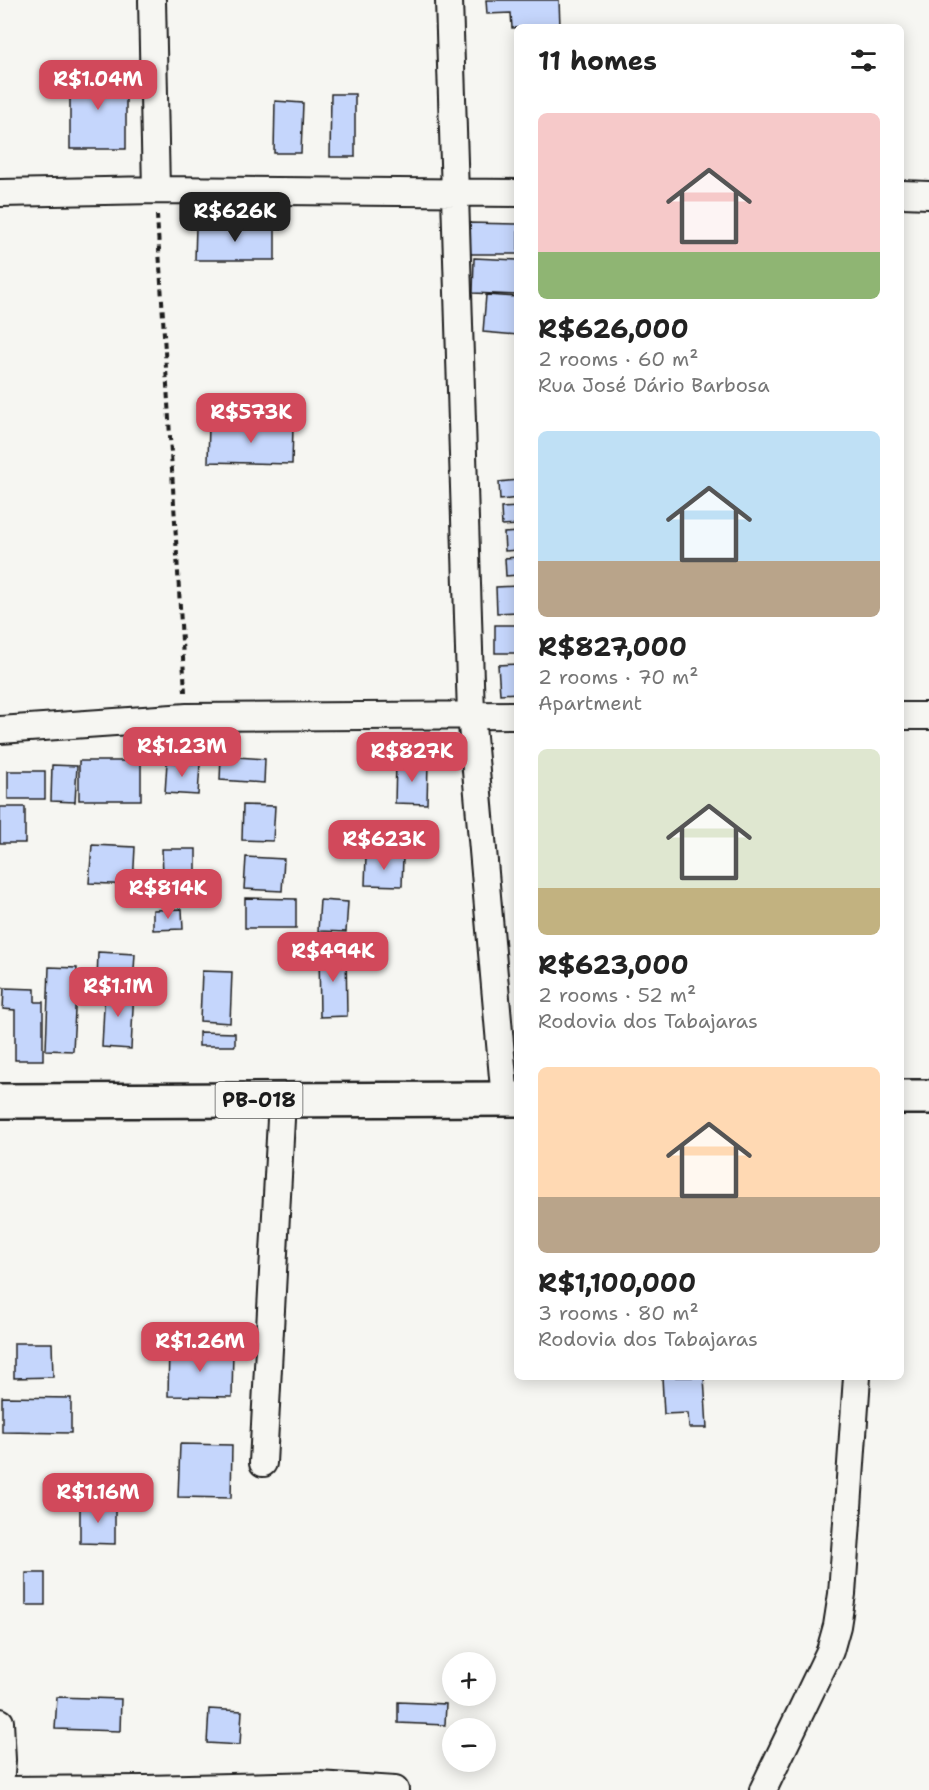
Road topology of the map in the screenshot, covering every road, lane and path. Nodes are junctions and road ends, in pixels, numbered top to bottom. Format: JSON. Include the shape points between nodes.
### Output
{"nodes":[{"id":1,"x":152,"y":0,"type":"edge"},
{"id":2,"x":449,"y":0,"type":"edge"},
{"id":3,"x":156,"y":190,"type":"junction"},
{"id":4,"x":0,"y":193,"type":"edge"},
{"id":5,"x":454,"y":193,"type":"junction"},
{"id":6,"x":514,"y":193,"type":"edge"},
{"id":7,"x":904,"y":194,"type":"edge"},
{"id":8,"x":929,"y":195,"type":"edge"},
{"id":9,"x":471,"y":714,"type":"junction"},
{"id":10,"x":514,"y":715,"type":"edge"},
{"id":11,"x":904,"y":716,"type":"edge"},
{"id":12,"x":929,"y":716,"type":"edge"},
{"id":13,"x":187,"y":717,"type":"junction"},
{"id":14,"x":0,"y":730,"type":"edge"},
{"id":15,"x":904,"y":1096,"type":"edge"},
{"id":16,"x":929,"y":1097,"type":"edge"},
{"id":17,"x":511,"y":1099,"type":"edge"},
{"id":18,"x":282,"y":1100,"type":"junction"},
{"id":19,"x":0,"y":1101,"type":"edge"},
{"id":20,"x":857,"y":1380,"type":"edge"},
{"id":21,"x":263,"y":1463,"type":"dead end"},
{"id":22,"x":0,"y":1722,"type":"edge"},
{"id":23,"x":0,"y":1785,"type":"edge"},
{"id":24,"x":0,"y":1790,"type":"edge"},
{"id":25,"x":145,"y":1790,"type":"edge"},
{"id":26,"x":395,"y":1790,"type":"edge"},
{"id":27,"x":763,"y":1790,"type":"edge"}],
"edges":[{"from":1,"to":3,"type":"street"},
{"from":2,"to":5,"type":"street"},
{"from":3,"to":4,"type":"street"},
{"from":3,"to":5,"type":"street"},
{"from":3,"to":13,"type":"path"},
{"from":5,"to":6,"type":"street"},
{"from":5,"to":9,"type":"street"},
{"from":7,"to":8,"type":"street"},
{"from":9,"to":10,"type":"street"},
{"from":9,"to":13,"type":"street"},
{"from":9,"to":17,"type":"street"},
{"from":11,"to":12,"type":"street"},
{"from":13,"to":14,"type":"street"},
{"from":15,"to":16,"type":"main road"},
{"from":17,"to":18,"type":"main road","number":"PB-018"},
{"from":18,"to":19,"type":"main road","number":"PB-018"},
{"from":18,"to":21,"type":"street"},
{"from":20,"to":27,"type":"street","via":[[837,1626],[830,1651]]},
{"from":22,"to":23,"type":"street"},
{"from":24,"to":25,"type":"street"},
{"from":25,"to":26,"type":"street","via":[[318,1785]]}]}
